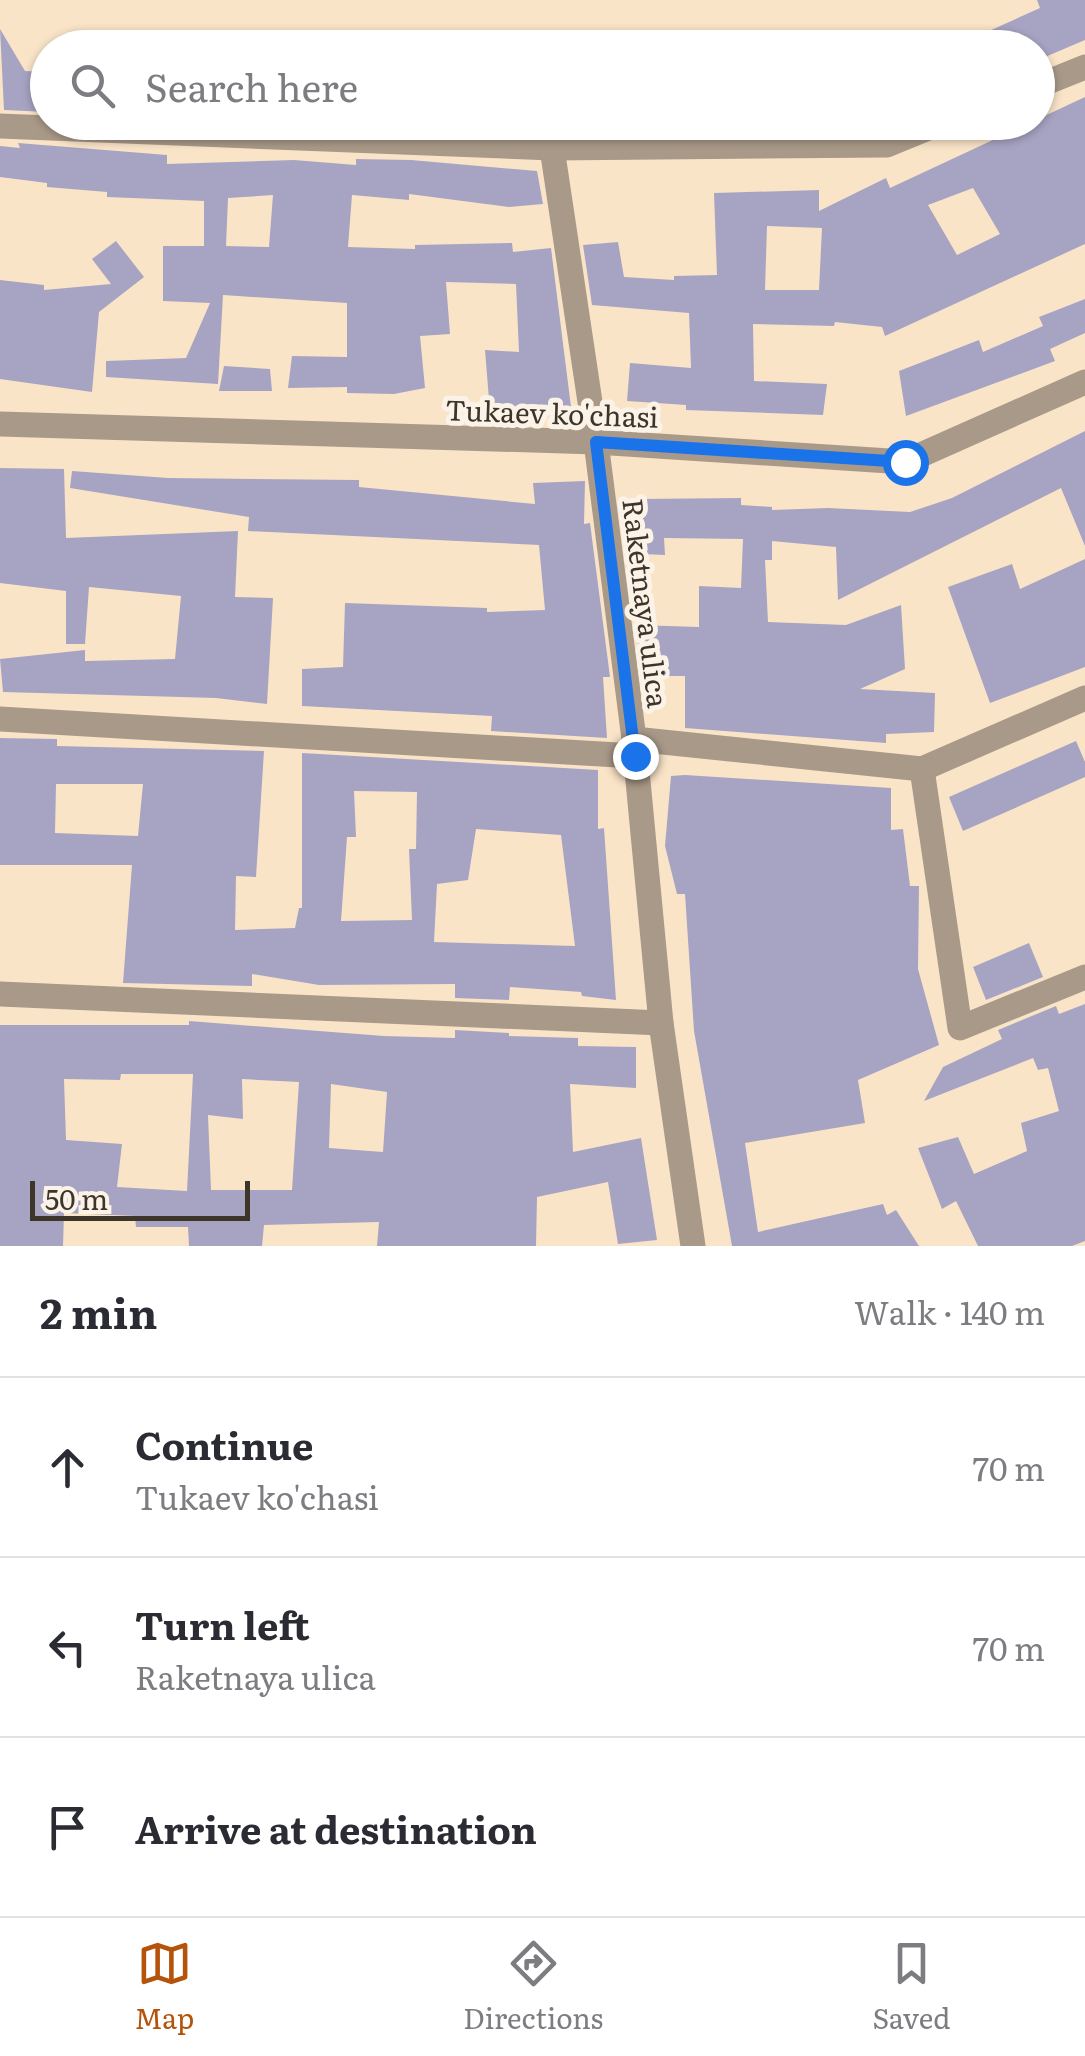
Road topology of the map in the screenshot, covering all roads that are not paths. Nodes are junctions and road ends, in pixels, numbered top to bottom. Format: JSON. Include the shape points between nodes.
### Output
{"nodes":[{"id":1,"x":1085,"y":67,"type":"edge"},
{"id":2,"x":1055,"y":79,"type":"edge"},
{"id":3,"x":0,"y":126,"type":"edge"},
{"id":4,"x":30,"y":127,"type":"edge"},
{"id":5,"x":351,"y":140,"type":"edge"},
{"id":6,"x":896,"y":140,"type":"edge"},
{"id":7,"x":552,"y":148,"type":"junction"},
{"id":8,"x":1085,"y":382,"type":"edge"},
{"id":9,"x":0,"y":424,"type":"edge"},
{"id":10,"x":596,"y":442,"type":"junction"},
{"id":11,"x":1085,"y":698,"type":"edge"},
{"id":12,"x":0,"y":720,"type":"edge"},
{"id":13,"x":634,"y":748,"type":"junction"},
{"id":14,"x":922,"y":769,"type":"junction"},
{"id":15,"x":1085,"y":977,"type":"edge"},
{"id":16,"x":0,"y":994,"type":"edge"},
{"id":17,"x":660,"y":1023,"type":"junction"},
{"id":18,"x":694,"y":1246,"type":"edge"}],
"edges":[{"from":1,"to":2,"type":"street"},
{"from":3,"to":4,"type":"street"},
{"from":5,"to":7,"type":"street"},
{"from":6,"to":7,"type":"street"},
{"from":7,"to":10,"type":"street","name":"Raketnaya ulica"},
{"from":8,"to":10,"type":"street","name":"Tukaev ko'chasi","via":[[905,462]]},
{"from":9,"to":10,"type":"street","name":"Tukaev ko'chasi"},
{"from":10,"to":13,"type":"street","name":"Raketnaya ulica"},
{"from":11,"to":14,"type":"street"},
{"from":12,"to":13,"type":"street"},
{"from":13,"to":14,"type":"street"},
{"from":13,"to":17,"type":"street","name":"Raketnaya ulica"},
{"from":14,"to":15,"type":"street","via":[[960,1028]]},
{"from":16,"to":17,"type":"street"},
{"from":17,"to":18,"type":"street","name":"Raketnaya ulica"}]}
